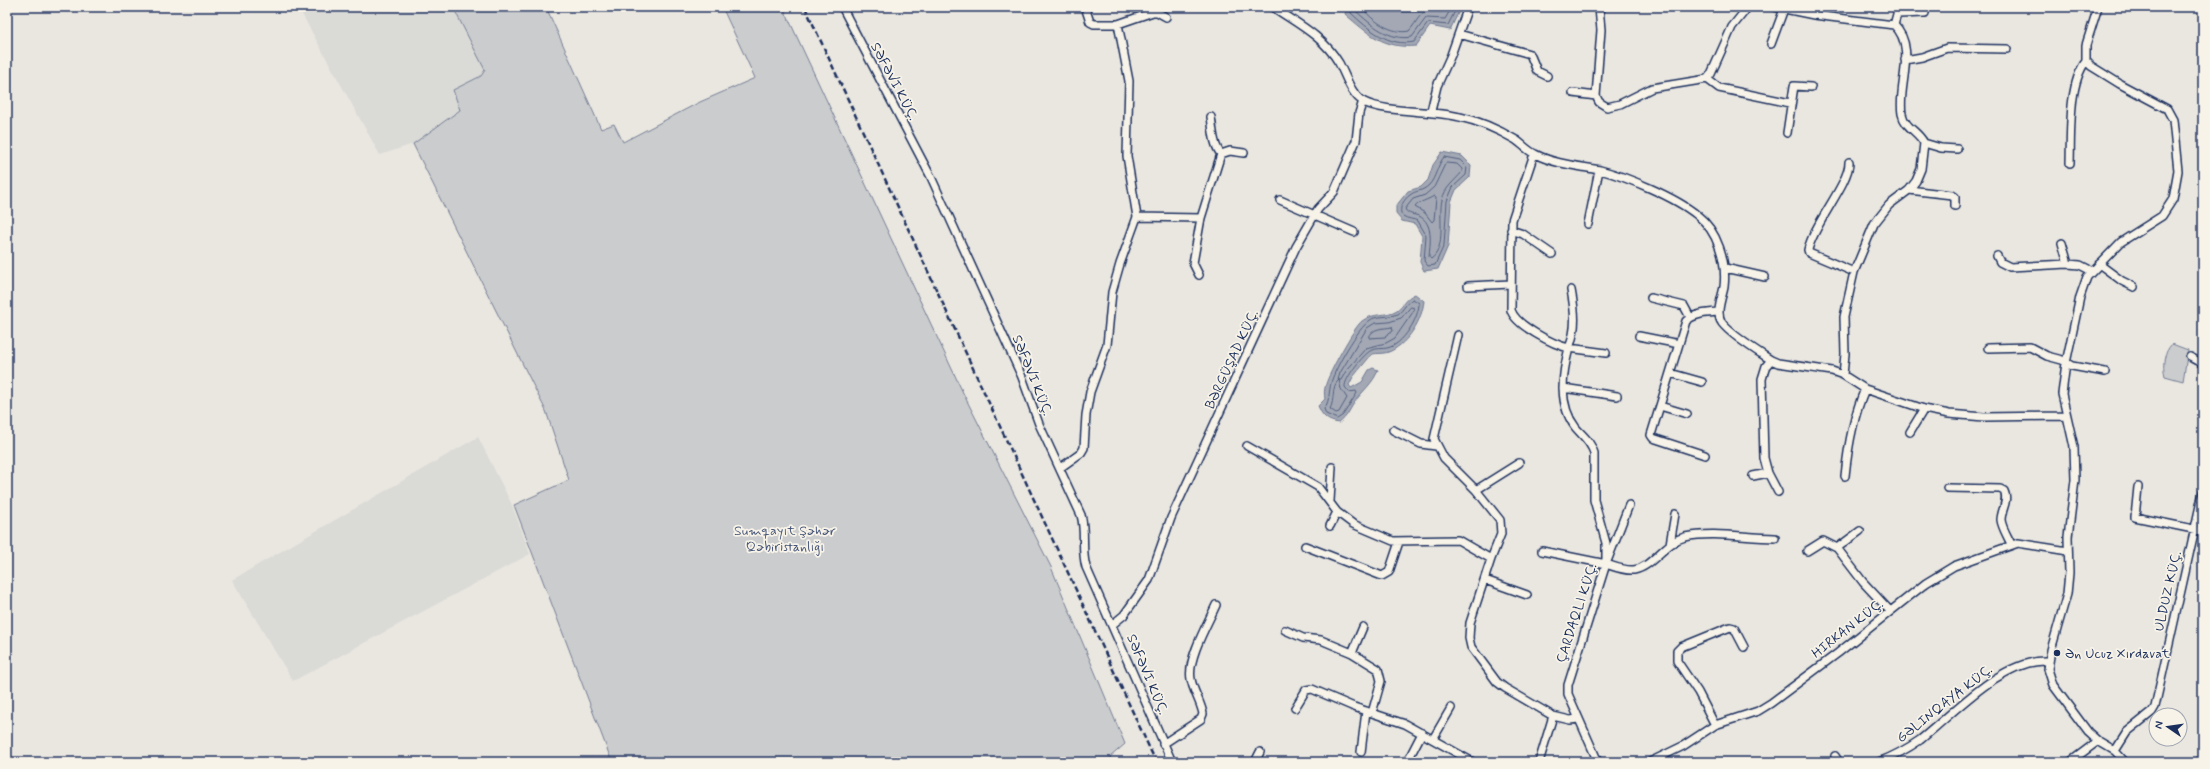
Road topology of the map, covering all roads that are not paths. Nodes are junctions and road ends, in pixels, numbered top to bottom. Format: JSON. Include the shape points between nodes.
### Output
{"nodes":[{"id":1,"x":842,"y":7,"type":"edge"},
{"id":2,"x":1086,"y":7,"type":"edge"},
{"id":3,"x":1273,"y":7,"type":"edge"},
{"id":4,"x":1468,"y":7,"type":"edge"},
{"id":5,"x":1598,"y":7,"type":"edge"},
{"id":6,"x":1748,"y":7,"type":"edge"},
{"id":7,"x":1775,"y":7,"type":"edge"},
{"id":8,"x":2098,"y":7,"type":"edge"},
{"id":9,"x":1784,"y":9,"type":"junction"},
{"id":10,"x":1899,"y":10,"type":"edge"},
{"id":11,"x":1925,"y":13,"type":"dead end"},
{"id":12,"x":1166,"y":17,"type":"dead end"},
{"id":13,"x":1118,"y":24,"type":"junction"},
{"id":14,"x":1894,"y":25,"type":"junction"},
{"id":15,"x":1459,"y":34,"type":"junction"},
{"id":16,"x":1771,"y":44,"type":"dead end"},
{"id":17,"x":2007,"y":49,"type":"dead end"},
{"id":18,"x":1905,"y":60,"type":"junction"},
{"id":19,"x":2086,"y":61,"type":"junction"},
{"id":20,"x":1547,"y":76,"type":"dead end"},
{"id":21,"x":1706,"y":79,"type":"junction"},
{"id":22,"x":1811,"y":87,"type":"dead end"},
{"id":23,"x":1573,"y":93,"type":"dead end"},
{"id":24,"x":1596,"y":96,"type":"junction"},
{"id":25,"x":1363,"y":101,"type":"junction"},
{"id":26,"x":1790,"y":103,"type":"junction"},
{"id":27,"x":1431,"y":112,"type":"junction"},
{"id":28,"x":1211,"y":117,"type":"dead end"},
{"id":29,"x":1787,"y":133,"type":"dead end"},
{"id":30,"x":1924,"y":143,"type":"junction"},
{"id":31,"x":1957,"y":149,"type":"dead end"},
{"id":32,"x":1244,"y":153,"type":"dead end"},
{"id":33,"x":1221,"y":154,"type":"junction"},
{"id":34,"x":1534,"y":154,"type":"junction"},
{"id":35,"x":1849,"y":162,"type":"dead end"},
{"id":36,"x":2070,"y":163,"type":"dead end"},
{"id":37,"x":1599,"y":170,"type":"junction"},
{"id":38,"x":1909,"y":190,"type":"junction"},
{"id":39,"x":1280,"y":200,"type":"dead end"},
{"id":40,"x":1954,"y":206,"type":"dead end"},
{"id":41,"x":1314,"y":215,"type":"junction"},
{"id":42,"x":1137,"y":217,"type":"junction"},
{"id":43,"x":1201,"y":218,"type":"junction"},
{"id":44,"x":1588,"y":224,"type":"dead end"},
{"id":45,"x":1511,"y":230,"type":"junction"},
{"id":46,"x":1354,"y":232,"type":"dead end"},
{"id":47,"x":2062,"y":243,"type":"dead end"},
{"id":48,"x":1552,"y":254,"type":"dead end"},
{"id":49,"x":1997,"y":256,"type":"dead end"},
{"id":50,"x":2068,"y":264,"type":"junction"},
{"id":51,"x":2099,"y":264,"type":"junction"},
{"id":52,"x":1725,"y":268,"type":"junction"},
{"id":53,"x":2092,"y":271,"type":"junction"},
{"id":54,"x":1854,"y":272,"type":"junction"},
{"id":55,"x":1199,"y":275,"type":"dead end"},
{"id":56,"x":1765,"y":277,"type":"dead end"},
{"id":57,"x":1511,"y":284,"type":"junction"},
{"id":58,"x":1468,"y":286,"type":"dead end"},
{"id":59,"x":2134,"y":287,"type":"dead end"},
{"id":60,"x":1571,"y":290,"type":"dead end"},
{"id":61,"x":1651,"y":298,"type":"dead end"},
{"id":62,"x":1719,"y":312,"type":"junction"},
{"id":63,"x":1690,"y":317,"type":"junction"},
{"id":64,"x":1458,"y":335,"type":"dead end"},
{"id":65,"x":1639,"y":336,"type":"dead end"},
{"id":66,"x":1679,"y":344,"type":"junction"},
{"id":67,"x":1569,"y":348,"type":"junction"},
{"id":68,"x":1988,"y":348,"type":"dead end"},
{"id":69,"x":1606,"y":353,"type":"dead end"},
{"id":70,"x":2190,"y":358,"type":"dead end"},
{"id":71,"x":1771,"y":360,"type":"junction"},
{"id":72,"x":2066,"y":363,"type":"junction"},
{"id":73,"x":2203,"y":364,"type":"edge"},
{"id":74,"x":2104,"y":372,"type":"dead end"},
{"id":75,"x":1670,"y":373,"type":"junction"},
{"id":76,"x":1843,"y":375,"type":"junction"},
{"id":77,"x":1702,"y":382,"type":"dead end"},
{"id":78,"x":1564,"y":388,"type":"junction"},
{"id":79,"x":1865,"y":389,"type":"junction"},
{"id":80,"x":1617,"y":396,"type":"dead end"},
{"id":81,"x":1660,"y":406,"type":"junction"},
{"id":82,"x":1924,"y":409,"type":"junction"},
{"id":83,"x":1687,"y":414,"type":"dead end"},
{"id":84,"x":2066,"y":416,"type":"junction"},
{"id":85,"x":1393,"y":430,"type":"dead end"},
{"id":86,"x":1910,"y":432,"type":"dead end"},
{"id":87,"x":1247,"y":446,"type":"dead end"},
{"id":88,"x":1436,"y":446,"type":"junction"},
{"id":89,"x":1705,"y":455,"type":"dead end"},
{"id":90,"x":1519,"y":463,"type":"dead end"},
{"id":91,"x":1332,"y":466,"type":"dead end"},
{"id":92,"x":1060,"y":468,"type":"junction"},
{"id":93,"x":1768,"y":473,"type":"junction"},
{"id":94,"x":1753,"y":476,"type":"dead end"},
{"id":95,"x":1845,"y":476,"type":"dead end"},
{"id":96,"x":2138,"y":487,"type":"dead end"},
{"id":97,"x":1947,"y":488,"type":"dead end"},
{"id":98,"x":1476,"y":490,"type":"junction"},
{"id":99,"x":1778,"y":492,"type":"dead end"},
{"id":100,"x":2203,"y":492,"type":"edge"},
{"id":101,"x":1330,"y":501,"type":"junction"},
{"id":102,"x":1629,"y":505,"type":"dead end"},
{"id":103,"x":1337,"y":512,"type":"junction"},
{"id":104,"x":1675,"y":514,"type":"dead end"},
{"id":105,"x":1330,"y":526,"type":"dead end"},
{"id":106,"x":2194,"y":529,"type":"junction"},
{"id":107,"x":1860,"y":531,"type":"dead end"},
{"id":108,"x":2203,"y":531,"type":"edge"},
{"id":109,"x":1775,"y":538,"type":"dead end"},
{"id":110,"x":1399,"y":542,"type":"junction"},
{"id":111,"x":1670,"y":544,"type":"junction"},
{"id":112,"x":2011,"y":544,"type":"junction"},
{"id":113,"x":1305,"y":546,"type":"dead end"},
{"id":114,"x":1837,"y":548,"type":"junction"},
{"id":115,"x":1542,"y":551,"type":"dead end"},
{"id":116,"x":1806,"y":551,"type":"dead end"},
{"id":117,"x":2068,"y":551,"type":"junction"},
{"id":118,"x":1491,"y":559,"type":"junction"},
{"id":119,"x":1606,"y":564,"type":"junction"},
{"id":120,"x":1484,"y":580,"type":"junction"},
{"id":121,"x":1527,"y":595,"type":"dead end"},
{"id":122,"x":1216,"y":605,"type":"dead end"},
{"id":123,"x":1890,"y":611,"type":"junction"},
{"id":124,"x":1112,"y":624,"type":"junction"},
{"id":125,"x":1364,"y":626,"type":"dead end"},
{"id":126,"x":1285,"y":630,"type":"dead end"},
{"id":127,"x":1744,"y":647,"type":"dead end"},
{"id":128,"x":1352,"y":653,"type":"junction"},
{"id":129,"x":2048,"y":662,"type":"junction"},
{"id":130,"x":1294,"y":708,"type":"dead end"},
{"id":131,"x":1451,"y":708,"type":"dead end"},
{"id":132,"x":1369,"y":712,"type":"junction"},
{"id":133,"x":1553,"y":716,"type":"junction"},
{"id":134,"x":1578,"y":719,"type":"junction"},
{"id":135,"x":1715,"y":724,"type":"junction"},
{"id":136,"x":1422,"y":733,"type":"junction"},
{"id":137,"x":1433,"y":739,"type":"junction"},
{"id":138,"x":2098,"y":741,"type":"junction"},
{"id":139,"x":1163,"y":744,"type":"junction"},
{"id":140,"x":2114,"y":751,"type":"junction"},
{"id":141,"x":1260,"y":752,"type":"dead end"},
{"id":142,"x":1361,"y":752,"type":"dead end"},
{"id":143,"x":1835,"y":756,"type":"dead end"},
{"id":144,"x":1172,"y":762,"type":"edge"},
{"id":145,"x":1255,"y":762,"type":"edge"},
{"id":146,"x":1407,"y":762,"type":"edge"},
{"id":147,"x":1473,"y":762,"type":"edge"},
{"id":148,"x":1539,"y":762,"type":"edge"},
{"id":149,"x":1598,"y":762,"type":"edge"},
{"id":150,"x":1650,"y":762,"type":"edge"},
{"id":151,"x":1839,"y":762,"type":"edge"},
{"id":152,"x":1879,"y":762,"type":"edge"},
{"id":153,"x":2070,"y":762,"type":"edge"},
{"id":154,"x":2125,"y":762,"type":"edge"}],
"edges":[{"from":1,"to":92,"type":"street","name":"SƏFƏVI KÜÇ.","via":[[934,184],[1022,377],[1039,424]]},
{"from":2,"to":13,"type":"street","via":[[1090,22]]},
{"from":3,"to":25,"type":"street","via":[[1322,40],[1338,62],[1354,93]]},
{"from":4,"to":15,"type":"street"},
{"from":5,"to":24,"type":"street","via":[[1601,30]]},
{"from":6,"to":21,"type":"street","via":[[1732,27],[1711,74]]},
{"from":7,"to":9,"type":"street"},
{"from":8,"to":19,"type":"street","via":[[2086,45]]},
{"from":9,"to":14,"type":"street"},
{"from":9,"to":16,"type":"street"},
{"from":10,"to":11,"type":"street"},
{"from":10,"to":14,"type":"street"},
{"from":12,"to":13,"type":"street","via":[[1153,12]]},
{"from":13,"to":42,"type":"street","via":[[1129,81],[1127,156]]},
{"from":14,"to":18,"type":"street","via":[[1904,39]]},
{"from":15,"to":20,"type":"street","via":[[1530,54],[1537,71]]},
{"from":15,"to":27,"type":"street","via":[[1437,86]]},
{"from":17,"to":18,"type":"street","via":[[1947,48]]},
{"from":18,"to":30,"type":"street","via":[[1902,112],[1906,124]]},
{"from":19,"to":36,"type":"street","via":[[2078,72]]},
{"from":19,"to":51,"type":"street","via":[[2120,84],[2167,109],[2173,120],[2178,171],[2173,199],[2162,216],[2129,236]]},
{"from":21,"to":24,"type":"street","via":[[1652,88],[1613,107],[1602,106]]},
{"from":21,"to":26,"type":"street","via":[[1719,88]]},
{"from":22,"to":26,"type":"street","via":[[1794,86]]},
{"from":23,"to":24,"type":"street"},
{"from":25,"to":27,"type":"street","via":[[1387,107]]},
{"from":25,"to":41,"type":"street","name":"BƏRGÜŞAD KÜÇ.","via":[[1356,141],[1334,192]]},
{"from":26,"to":29,"type":"street"},
{"from":27,"to":34,"type":"street","via":[[1483,124],[1514,139]]},
{"from":28,"to":33,"type":"street","via":[[1215,142]]},
{"from":30,"to":31,"type":"street"},
{"from":30,"to":38,"type":"street","via":[[1921,169]]},
{"from":32,"to":33,"type":"street","via":[[1230,150]]},
{"from":33,"to":43,"type":"street"},
{"from":34,"to":37,"type":"street"},
{"from":34,"to":45,"type":"street","via":[[1514,213]]},
{"from":35,"to":54,"type":"street","via":[[1847,174],[1817,227],[1808,250],[1809,253]]},
{"from":37,"to":44,"type":"street"},
{"from":37,"to":52,"type":"street","via":[[1659,193],[1696,214],[1706,222],[1714,234]]},
{"from":38,"to":40,"type":"street","via":[[1952,195],[1955,197]]},
{"from":38,"to":54,"type":"street","via":[[1889,205],[1874,224]]},
{"from":39,"to":41,"type":"street"},
{"from":41,"to":46,"type":"street"},
{"from":41,"to":124,"type":"street","name":"BƏRGÜŞAD KÜÇ.","via":[[1296,248],[1171,518],[1149,580],[1124,615]]},
{"from":42,"to":43,"type":"street"},
{"from":42,"to":92,"type":"street","via":[[1112,292],[1107,345],[1090,392],[1084,448]]},
{"from":43,"to":55,"type":"street","via":[[1193,263]]},
{"from":45,"to":48,"type":"street","via":[[1523,234]]},
{"from":45,"to":57,"type":"street"},
{"from":47,"to":50,"type":"street"},
{"from":49,"to":50,"type":"street","via":[[2000,262],[2010,267]]},
{"from":50,"to":53,"type":"street","via":[[2080,265]]},
{"from":51,"to":53,"type":"street"},
{"from":51,"to":59,"type":"street"},
{"from":52,"to":56,"type":"street"},
{"from":52,"to":62,"type":"street"},
{"from":53,"to":72,"type":"street","via":[[2083,286]]},
{"from":54,"to":76,"type":"street","via":[[1844,316]]},
{"from":57,"to":58,"type":"street"},
{"from":57,"to":67,"type":"street","via":[[1513,316],[1552,342]]},
{"from":60,"to":67,"type":"street","via":[[1575,329]]},
{"from":61,"to":63,"type":"street","via":[[1684,306]]},
{"from":62,"to":63,"type":"street"},
{"from":62,"to":71,"type":"street","via":[[1722,323]]},
{"from":63,"to":66,"type":"street","via":[[1686,321]]},
{"from":64,"to":88,"type":"street","via":[[1434,439]]},
{"from":65,"to":66,"type":"street"},
{"from":66,"to":75,"type":"street"},
{"from":67,"to":69,"type":"street"},
{"from":67,"to":78,"type":"street"},
{"from":68,"to":72,"type":"street","via":[[2030,347]]},
{"from":70,"to":73,"type":"street"},
{"from":71,"to":76,"type":"street"},
{"from":71,"to":93,"type":"street","via":[[1764,373],[1762,402],[1764,458]]},
{"from":72,"to":74,"type":"street"},
{"from":72,"to":84,"type":"street","via":[[2062,394]]},
{"from":75,"to":77,"type":"street"},
{"from":75,"to":81,"type":"street"},
{"from":76,"to":79,"type":"street"},
{"from":78,"to":80,"type":"street"},
{"from":78,"to":119,"type":"street","via":[[1564,403],[1568,416],[1592,446],[1594,453],[1594,500],[1606,543]]},
{"from":79,"to":82,"type":"street"},
{"from":79,"to":95,"type":"street","via":[[1856,411]]},
{"from":81,"to":83,"type":"street"},
{"from":81,"to":89,"type":"street","via":[[1651,435],[1653,438]]},
{"from":82,"to":84,"type":"street","via":[[1984,417]]},
{"from":82,"to":86,"type":"street"},
{"from":84,"to":117,"type":"street","via":[[2076,464]]},
{"from":85,"to":88,"type":"street","via":[[1420,444]]},
{"from":87,"to":101,"type":"street","via":[[1318,487]]},
{"from":88,"to":98,"type":"street","via":[[1444,458]]},
{"from":90,"to":98,"type":"street"},
{"from":91,"to":101,"type":"street"},
{"from":92,"to":124,"type":"street","name":"SƏFƏVI KÜÇ.","via":[[1084,523],[1086,567]]},
{"from":93,"to":94,"type":"street"},
{"from":93,"to":99,"type":"street"},
{"from":96,"to":106,"type":"street","via":[[2135,517]]},
{"from":97,"to":112,"type":"street","via":[[2004,491],[2006,502],[2002,513],[2002,525]]},
{"from":98,"to":118,"type":"street","via":[[1502,526]]},
{"from":100,"to":106,"type":"street","name":"ULDUZ KÜÇ."},
{"from":101,"to":103,"type":"street"},
{"from":102,"to":119,"type":"street"},
{"from":103,"to":105,"type":"street"},
{"from":103,"to":110,"type":"street","via":[[1353,524]]},
{"from":104,"to":111,"type":"street"},
{"from":106,"to":108,"type":"street"},
{"from":106,"to":140,"type":"street","name":"ULDUZ KÜÇ.","via":[[2155,707],[2127,732]]},
{"from":107,"to":114,"type":"street"},
{"from":109,"to":111,"type":"street","via":[[1709,535],[1686,537]]},
{"from":110,"to":113,"type":"street","via":[[1390,572],[1382,576]]},
{"from":110,"to":118,"type":"street","via":[[1458,540]]},
{"from":111,"to":119,"type":"street","via":[[1636,570]]},
{"from":112,"to":117,"type":"street","name":"HIRKAN KÜÇ."},
{"from":112,"to":123,"type":"street","name":"HIRKAN KÜÇ.","via":[[1954,566]]},
{"from":114,"to":116,"type":"street","via":[[1823,541]]},
{"from":114,"to":123,"type":"street"},
{"from":115,"to":119,"type":"street"},
{"from":117,"to":129,"type":"street","via":[[2070,573],[2067,594]]},
{"from":118,"to":120,"type":"street"},
{"from":119,"to":134,"type":"street","via":[[1568,685],[1568,694]]},
{"from":120,"to":121,"type":"street"},
{"from":120,"to":133,"type":"street","via":[[1470,623],[1471,647],[1497,682]]},
{"from":122,"to":139,"type":"street","via":[[1190,670],[1191,680],[1204,714],[1201,719]]},
{"from":123,"to":135,"type":"street","name":"HIRKAN KÜÇ.","via":[[1771,703],[1758,711]]},
{"from":124,"to":139,"type":"street","name":"SƏFƏVI KÜÇ."},
{"from":125,"to":128,"type":"street"},
{"from":126,"to":128,"type":"street","via":[[1303,638],[1321,640]]},
{"from":127,"to":135,"type":"street","via":[[1734,628],[1730,627],[1681,647],[1678,651],[1677,661]]},
{"from":128,"to":132,"type":"street","via":[[1378,669],[1381,674]]},
{"from":129,"to":138,"type":"street","via":[[2053,685],[2088,732]]},
{"from":129,"to":152,"type":"street","name":"GƏLINQAYA KÜÇ.","via":[[2032,661],[1999,676],[1919,740],[1902,752]]},
{"from":130,"to":132,"type":"street","via":[[1306,690],[1312,689]]},
{"from":131,"to":137,"type":"street"},
{"from":132,"to":136,"type":"street","via":[[1405,724]]},
{"from":132,"to":142,"type":"street"},
{"from":133,"to":134,"type":"street"},
{"from":133,"to":148,"type":"street"},
{"from":134,"to":149,"type":"street"},
{"from":135,"to":150,"type":"street","name":"HIRKAN KÜÇ.","via":[[1683,746]]},
{"from":136,"to":137,"type":"street"},
{"from":136,"to":146,"type":"street"},
{"from":137,"to":147,"type":"street"},
{"from":138,"to":140,"type":"street"},
{"from":138,"to":153,"type":"street"},
{"from":139,"to":144,"type":"street","name":"SƏFƏVI KÜÇ."},
{"from":140,"to":154,"type":"street"},
{"from":141,"to":145,"type":"street"},
{"from":143,"to":151,"type":"street"}]}
